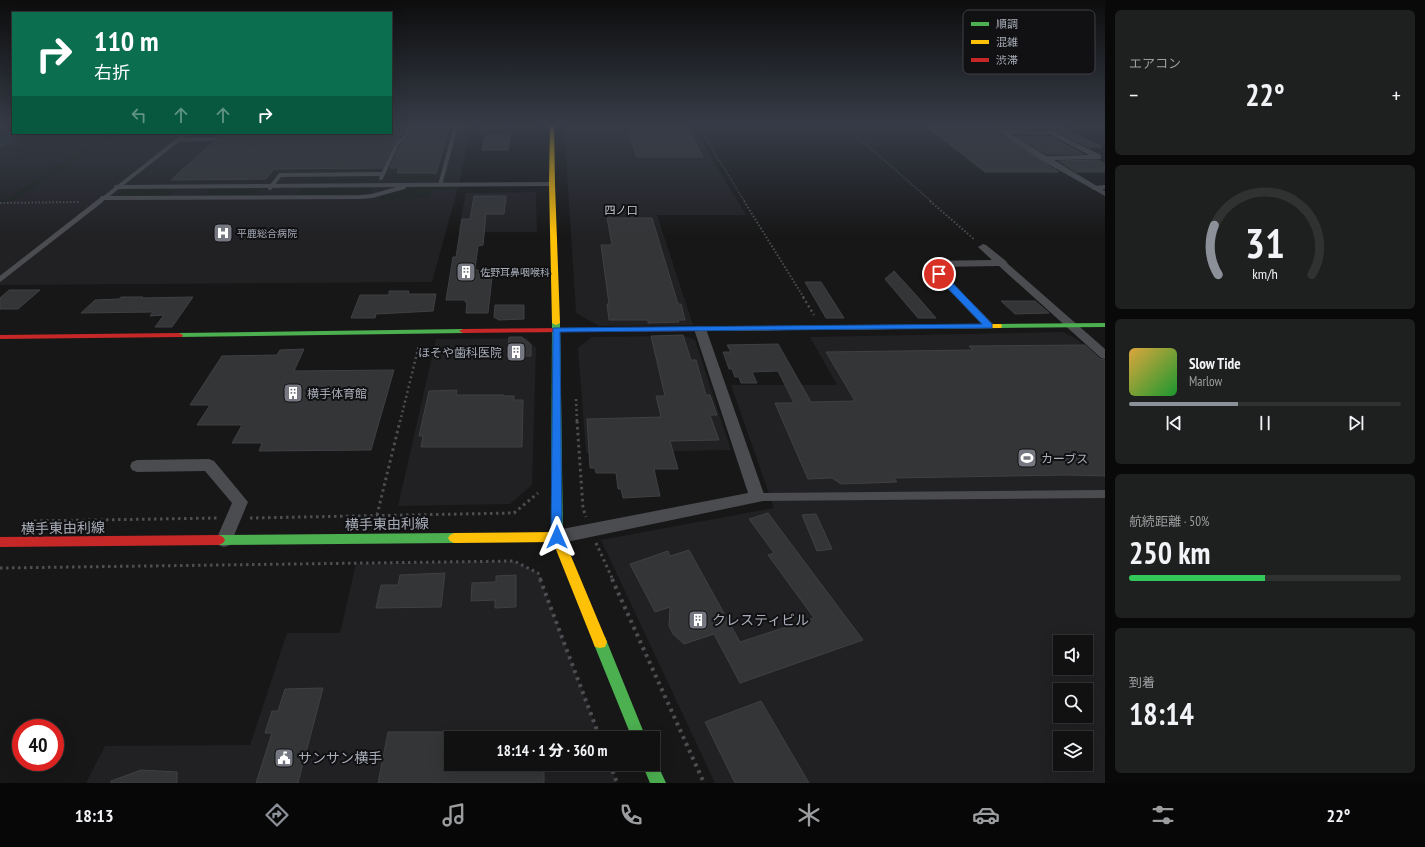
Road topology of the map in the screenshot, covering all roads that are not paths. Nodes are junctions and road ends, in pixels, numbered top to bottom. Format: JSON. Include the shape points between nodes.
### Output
{"nodes":[{"id":1,"x":148,"y":163,"type":"edge"},
{"id":2,"x":388,"y":163,"type":"edge"},
{"id":3,"x":446,"y":163,"type":"edge"},
{"id":4,"x":552,"y":163,"type":"edge"},
{"id":5,"x":1052,"y":163,"type":"edge"},
{"id":6,"x":383,"y":174,"type":"junction"},
{"id":7,"x":552,"y":184,"type":"junction"},
{"id":8,"x":414,"y":185,"type":"junction"},
{"id":9,"x":440,"y":185,"type":"junction"},
{"id":10,"x":271,"y":186,"type":"junction"},
{"id":11,"x":116,"y":187,"type":"junction"},
{"id":12,"x":185,"y":187,"type":"junction"},
{"id":13,"x":377,"y":187,"type":"junction"},
{"id":14,"x":1105,"y":187,"type":"edge"},
{"id":15,"x":1094,"y":188,"type":"junction"},
{"id":16,"x":386,"y":192,"type":"junction"},
{"id":17,"x":1105,"y":194,"type":"edge"},
{"id":18,"x":372,"y":196,"type":"junction"},
{"id":19,"x":262,"y":197,"type":"junction"},
{"id":20,"x":102,"y":198,"type":"junction"},
{"id":21,"x":173,"y":198,"type":"junction"},
{"id":22,"x":983,"y":247,"type":"road end"},
{"id":23,"x":1003,"y":263,"type":"junction"},
{"id":24,"x":0,"y":279,"type":"edge"},
{"id":25,"x":1105,"y":325,"type":"edge"},
{"id":26,"x":989,"y":326,"type":"junction"},
{"id":27,"x":1072,"y":326,"type":"junction"},
{"id":28,"x":700,"y":329,"type":"junction"},
{"id":29,"x":556,"y":330,"type":"junction"},
{"id":30,"x":0,"y":338,"type":"edge"},
{"id":31,"x":1105,"y":355,"type":"edge"},
{"id":32,"x":137,"y":466,"type":"dead end"},
{"id":33,"x":1105,"y":494,"type":"edge"},
{"id":34,"x":757,"y":497,"type":"junction"},
{"id":35,"x":557,"y":537,"type":"junction"},
{"id":36,"x":224,"y":540,"type":"junction"},
{"id":37,"x":0,"y":542,"type":"edge"},
{"id":38,"x":636,"y":731,"type":"edge"},
{"id":39,"x":653,"y":771,"type":"edge"},
{"id":40,"x":658,"y":783,"type":"edge"}],
"edges":[{"from":1,"to":11,"type":"lane"},
{"from":2,"to":6,"type":"lane"},
{"from":3,"to":9,"type":"lane"},
{"from":4,"to":7,"type":"street"},
{"from":5,"to":15,"type":"street"},
{"from":6,"to":10,"type":"lane","via":[[280,176]]},
{"from":6,"to":13,"type":"lane"},
{"from":7,"to":9,"type":"lane"},
{"from":7,"to":29,"type":"street"},
{"from":8,"to":9,"type":"lane"},
{"from":8,"to":13,"type":"lane"},
{"from":8,"to":16,"type":"lane"},
{"from":10,"to":12,"type":"lane"},
{"from":10,"to":13,"type":"lane"},
{"from":10,"to":19,"type":"lane"},
{"from":11,"to":12,"type":"lane"},
{"from":11,"to":20,"type":"lane"},
{"from":12,"to":21,"type":"lane"},
{"from":13,"to":16,"type":"lane","via":[[380,192]]},
{"from":13,"to":18,"type":"lane"},
{"from":14,"to":15,"type":"lane"},
{"from":15,"to":17,"type":"street"},
{"from":16,"to":18,"type":"lane"},
{"from":18,"to":19,"type":"lane"},
{"from":19,"to":21,"type":"lane"},
{"from":20,"to":21,"type":"lane"},
{"from":20,"to":24,"type":"lane"},
{"from":22,"to":23,"type":"street"},
{"from":23,"to":26,"type":"street","via":[[929,264]]},
{"from":23,"to":27,"type":"street"},
{"from":25,"to":27,"type":"street"},
{"from":26,"to":27,"type":"street"},
{"from":26,"to":28,"type":"street"},
{"from":27,"to":31,"type":"street"},
{"from":28,"to":29,"type":"street"},
{"from":28,"to":34,"type":"street"},
{"from":29,"to":30,"type":"street"},
{"from":29,"to":35,"type":"street"},
{"from":32,"to":36,"type":"street","via":[[209,465],[240,502]]},
{"from":33,"to":34,"type":"lane"},
{"from":34,"to":35,"type":"street"},
{"from":35,"to":36,"type":"street","name":"横手東由利線"},
{"from":35,"to":38,"type":"street"},
{"from":36,"to":37,"type":"street","name":"横手東由利線"},
{"from":39,"to":40,"type":"street"}]}
